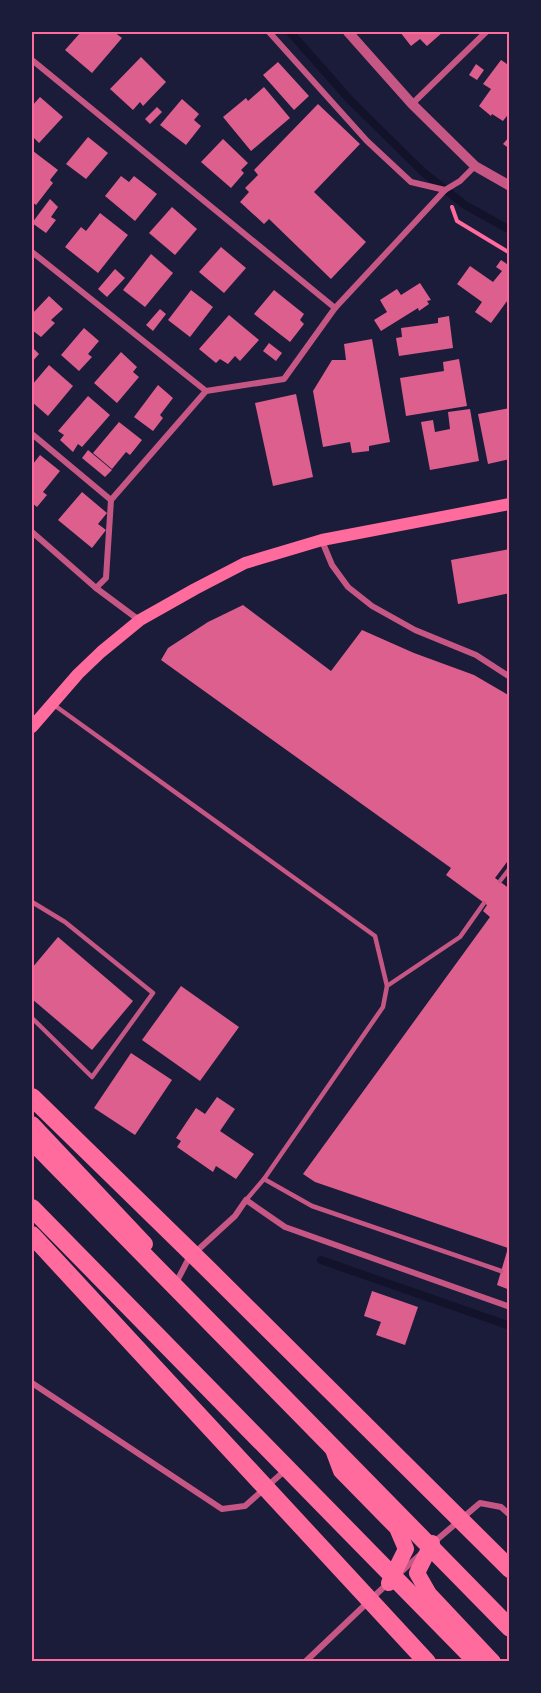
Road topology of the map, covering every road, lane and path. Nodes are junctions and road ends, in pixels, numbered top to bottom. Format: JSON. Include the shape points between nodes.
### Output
{"nodes":[{"id":1,"x":269,"y":32,"type":"edge"},
{"id":2,"x":348,"y":32,"type":"edge"},
{"id":3,"x":486,"y":32,"type":"edge"},
{"id":4,"x":32,"y":60,"type":"edge"},
{"id":5,"x":412,"y":104,"type":"junction"},
{"id":6,"x":475,"y":166,"type":"junction"},
{"id":7,"x":510,"y":186,"type":"edge"},
{"id":8,"x":445,"y":190,"type":"junction"},
{"id":9,"x":32,"y":252,"type":"edge"},
{"id":10,"x":510,"y":253,"type":"edge"},
{"id":11,"x":335,"y":308,"type":"junction"},
{"id":12,"x":206,"y":391,"type":"junction"},
{"id":13,"x":32,"y":434,"type":"edge"},
{"id":14,"x":111,"y":500,"type":"junction"},
{"id":15,"x":510,"y":504,"type":"edge"},
{"id":16,"x":32,"y":531,"type":"edge"},
{"id":17,"x":322,"y":540,"type":"junction"},
{"id":18,"x":96,"y":588,"type":"junction"},
{"id":19,"x":140,"y":620,"type":"junction"},
{"id":20,"x":510,"y":677,"type":"edge"},
{"id":21,"x":52,"y":703,"type":"junction"},
{"id":22,"x":32,"y":727,"type":"edge"},
{"id":23,"x":510,"y":868,"type":"edge"},
{"id":24,"x":500,"y":881,"type":"dead end"},
{"id":25,"x":32,"y":902,"type":"edge"},
{"id":26,"x":484,"y":903,"type":"dead end"},
{"id":27,"x":387,"y":986,"type":"junction"},
{"id":28,"x":32,"y":1018,"type":"edge"},
{"id":29,"x":32,"y":1097,"type":"edge"},
{"id":30,"x":32,"y":1124,"type":"edge"},
{"id":31,"x":32,"y":1141,"type":"edge"},
{"id":32,"x":264,"y":1179,"type":"junction"},
{"id":33,"x":246,"y":1200,"type":"junction"},
{"id":34,"x":32,"y":1208,"type":"edge"},
{"id":35,"x":32,"y":1218,"type":"edge"},
{"id":36,"x":32,"y":1235,"type":"edge"},
{"id":37,"x":501,"y":1271,"type":"dead end"},
{"id":38,"x":178,"y":1279,"type":"junction"},
{"id":39,"x":510,"y":1307,"type":"edge"},
{"id":40,"x":32,"y":1383,"type":"edge"},
{"id":41,"x":326,"y":1432,"type":"junction"},
{"id":42,"x":280,"y":1474,"type":"junction"},
{"id":43,"x":510,"y":1515,"type":"edge"},
{"id":44,"x":432,"y":1543,"type":"junction"},
{"id":45,"x":510,"y":1569,"type":"edge"},
{"id":46,"x":388,"y":1583,"type":"junction"},
{"id":47,"x":510,"y":1622,"type":"edge"},
{"id":48,"x":510,"y":1628,"type":"edge"},
{"id":49,"x":478,"y":1661,"type":"edge"},
{"id":50,"x":305,"y":1662,"type":"edge"},
{"id":51,"x":427,"y":1662,"type":"edge"}],
"edges":[{"from":1,"to":8,"type":"street","via":[[367,141],[411,182]]},
{"from":2,"to":5,"type":"street"},
{"from":3,"to":5,"type":"street"},
{"from":4,"to":11,"type":"street"},
{"from":5,"to":6,"type":"street"},
{"from":6,"to":7,"type":"street"},
{"from":6,"to":8,"type":"street"},
{"from":8,"to":10,"type":"path","via":[[457,221]]},
{"from":8,"to":11,"type":"street"},
{"from":9,"to":12,"type":"street"},
{"from":11,"to":12,"type":"street","via":[[284,379]]},
{"from":12,"to":14,"type":"street"},
{"from":13,"to":14,"type":"street"},
{"from":14,"to":18,"type":"street","via":[[106,578]]},
{"from":15,"to":17,"type":"main road"},
{"from":16,"to":18,"type":"street"},
{"from":17,"to":19,"type":"main road","via":[[245,563]]},
{"from":17,"to":20,"type":"street","via":[[332,565],[348,587],[372,606],[415,630],[476,655]]},
{"from":18,"to":19,"type":"street"},
{"from":19,"to":21,"type":"main road","via":[[101,652]]},
{"from":21,"to":22,"type":"main road"},
{"from":21,"to":27,"type":"lane","via":[[375,936]]},
{"from":23,"to":24,"type":"lane"},
{"from":25,"to":28,"type":"lane","via":[[65,922],[153,993],[92,1077]]},
{"from":26,"to":27,"type":"lane","via":[[460,937]]},
{"from":27,"to":32,"type":"lane","via":[[382,1007]]},
{"from":29,"to":45,"type":"highway"},
{"from":30,"to":38,"type":"highway"},
{"from":31,"to":48,"type":"highway"},
{"from":32,"to":33,"type":"lane"},
{"from":32,"to":37,"type":"lane","via":[[312,1206]]},
{"from":33,"to":38,"type":"street","via":[[235,1216],[189,1258]]},
{"from":33,"to":39,"type":"street","via":[[285,1227]]},
{"from":34,"to":49,"type":"highway"},
{"from":35,"to":42,"type":"highway"},
{"from":36,"to":51,"type":"highway"},
{"from":38,"to":41,"type":"highway"},
{"from":40,"to":42,"type":"street","via":[[222,1509],[245,1506]]},
{"from":41,"to":44,"type":"highway"},
{"from":41,"to":46,"type":"highway","via":[[341,1472],[397,1528],[406,1549]]},
{"from":42,"to":46,"type":"highway"},
{"from":43,"to":44,"type":"street","via":[[501,1507],[480,1503]]},
{"from":44,"to":46,"type":"street"},
{"from":44,"to":47,"type":"highway"},
{"from":44,"to":49,"type":"highway","via":[[417,1573]]},
{"from":46,"to":49,"type":"highway"},
{"from":46,"to":50,"type":"street"}]}
